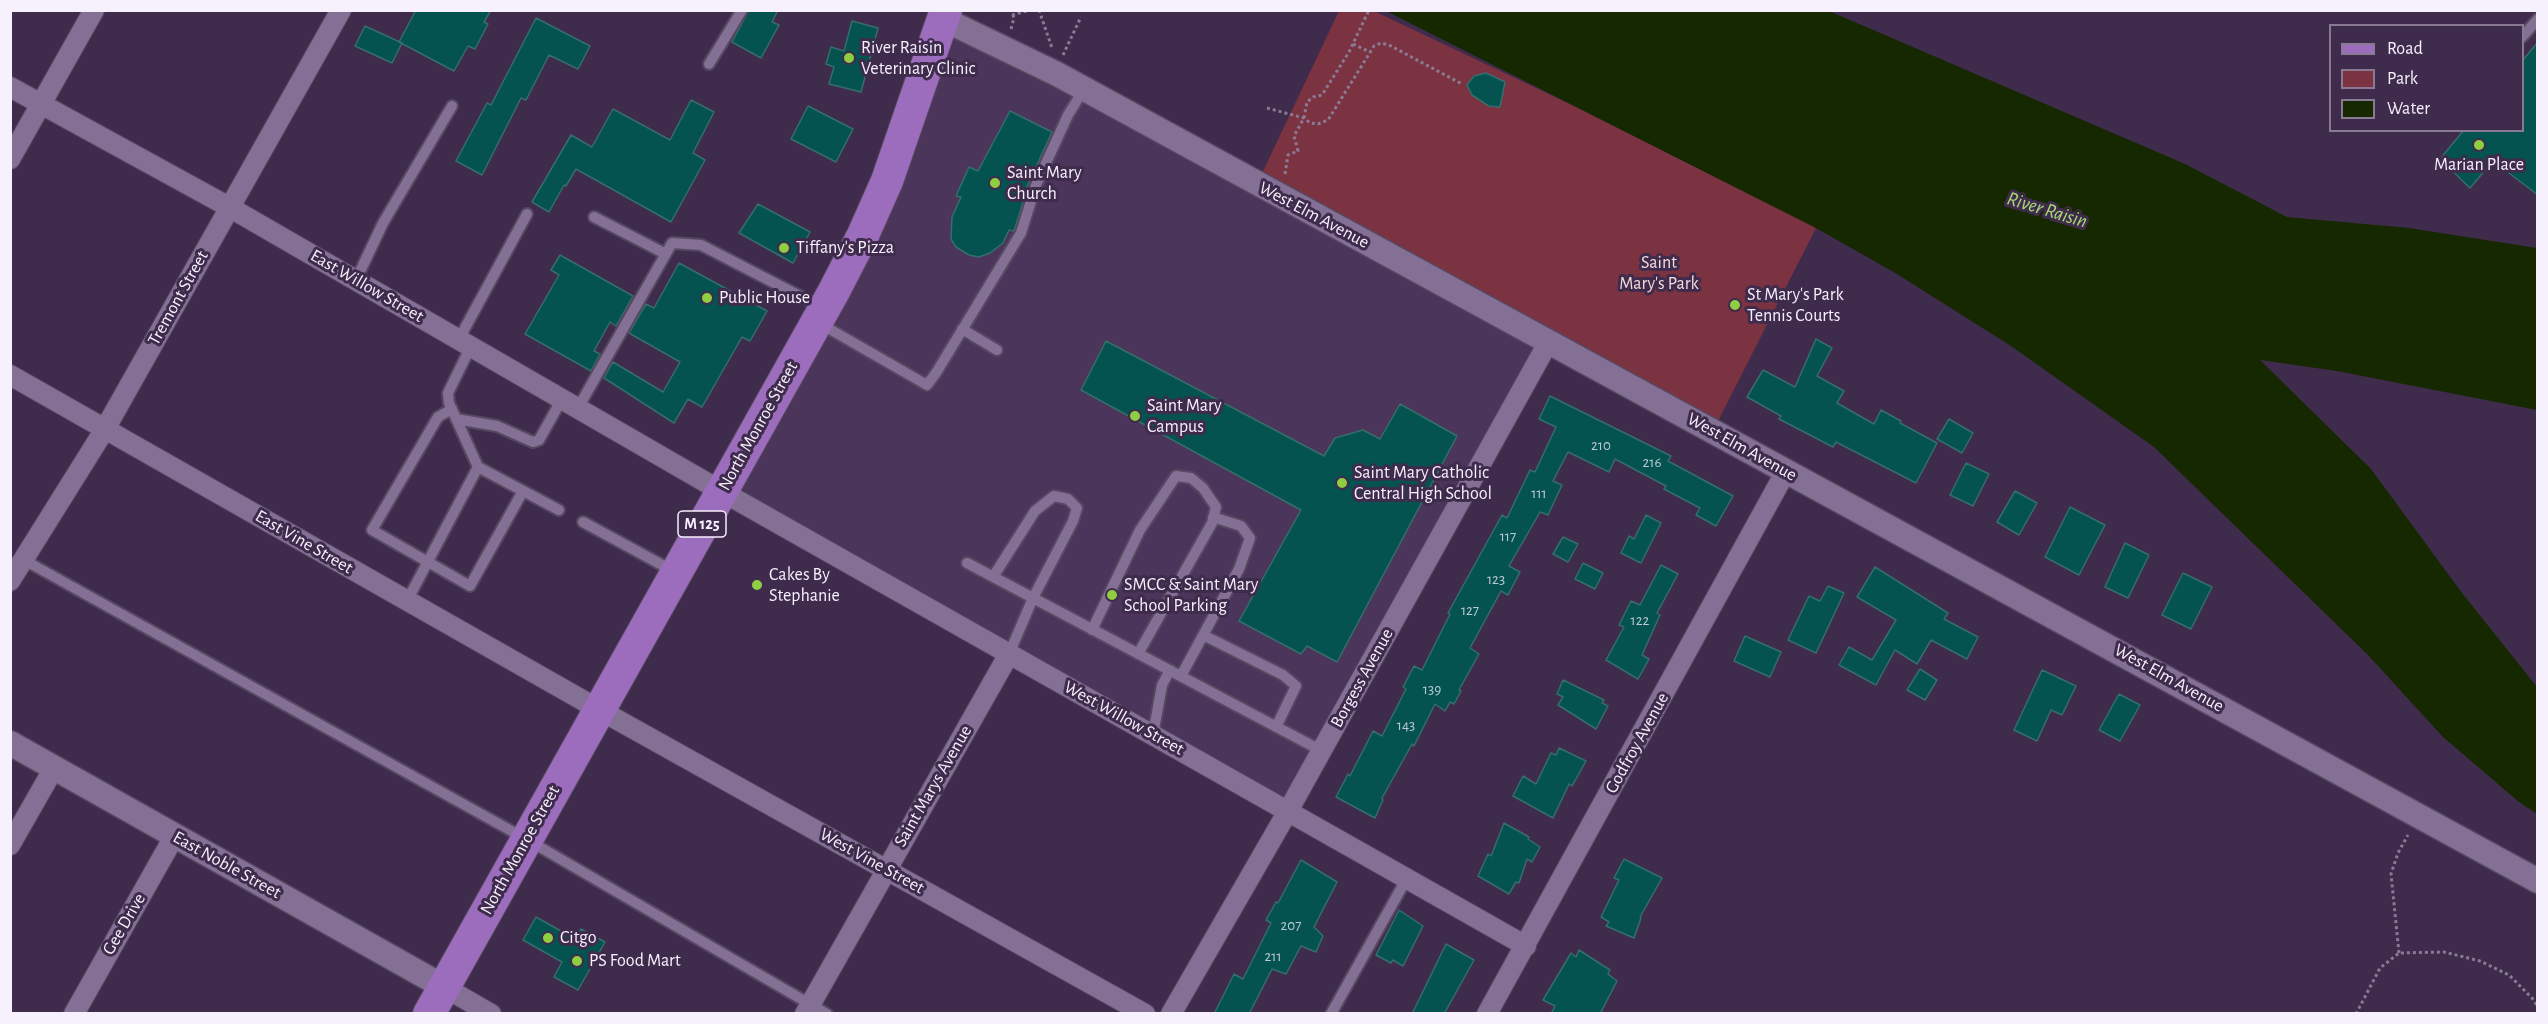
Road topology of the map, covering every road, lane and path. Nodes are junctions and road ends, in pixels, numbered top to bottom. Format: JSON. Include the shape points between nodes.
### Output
{"nodes":[{"id":1,"x":94,"y":10,"type":"edge"},
{"id":2,"x":341,"y":10,"type":"edge"},
{"id":3,"x":742,"y":10,"type":"edge"},
{"id":4,"x":1030,"y":10,"type":"edge"},
{"id":5,"x":1039,"y":10,"type":"edge"},
{"id":6,"x":1369,"y":10,"type":"edge"},
{"id":7,"x":945,"y":14,"type":"edge"},
{"id":8,"x":1012,"y":15,"type":"dead end"},
{"id":9,"x":1081,"y":17,"type":"dead end"},
{"id":10,"x":2538,"y":19,"type":"edge"},
{"id":11,"x":2524,"y":36,"type":"edge"},
{"id":12,"x":1353,"y":44,"type":"junction"},
{"id":13,"x":1370,"y":52,"type":"junction"},
{"id":14,"x":709,"y":64,"type":"dead end"},
{"id":15,"x":1057,"y":74,"type":"junction"},
{"id":16,"x":1462,"y":84,"type":"dead end"},
{"id":17,"x":10,"y":87,"type":"edge"},
{"id":18,"x":1084,"y":89,"type":"junction"},
{"id":19,"x":41,"y":104,"type":"junction"},
{"id":20,"x":452,"y":106,"type":"dead end"},
{"id":21,"x":1268,"y":108,"type":"dead end"},
{"id":22,"x":1304,"y":118,"type":"junction"},
{"id":23,"x":10,"y":159,"type":"edge"},
{"id":24,"x":1280,"y":197,"type":"junction"},
{"id":25,"x":229,"y":207,"type":"junction"},
{"id":26,"x":526,"y":214,"type":"dead end"},
{"id":27,"x":594,"y":217,"type":"dead end"},
{"id":28,"x":666,"y":254,"type":"junction"},
{"id":29,"x":356,"y":280,"type":"junction"},
{"id":30,"x":820,"y":315,"type":"junction"},
{"id":31,"x":962,"y":329,"type":"junction"},
{"id":32,"x":1549,"y":341,"type":"junction"},
{"id":33,"x":465,"y":343,"type":"junction"},
{"id":34,"x":997,"y":350,"type":"dead end"},
{"id":35,"x":10,"y":375,"type":"edge"},
{"id":36,"x":570,"y":404,"type":"junction"},
{"id":37,"x":454,"y":414,"type":"junction"},
{"id":38,"x":105,"y":429,"type":"junction"},
{"id":39,"x":478,"y":467,"type":"junction"},
{"id":40,"x":1786,"y":471,"type":"junction"},
{"id":41,"x":523,"y":491,"type":"junction"},
{"id":42,"x":721,"y":491,"type":"junction"},
{"id":43,"x":559,"y":510,"type":"dead end"},
{"id":44,"x":1213,"y":517,"type":"junction"},
{"id":45,"x":583,"y":522,"type":"dead end"},
{"id":46,"x":24,"y":560,"type":"junction"},
{"id":47,"x":428,"y":561,"type":"junction"},
{"id":48,"x":967,"y":563,"type":"dead end"},
{"id":49,"x":675,"y":572,"type":"junction"},
{"id":50,"x":993,"y":577,"type":"junction"},
{"id":51,"x":10,"y":581,"type":"edge"},
{"id":52,"x":1033,"y":598,"type":"junction"},
{"id":53,"x":407,"y":601,"type":"junction"},
{"id":54,"x":1092,"y":630,"type":"junction"},
{"id":55,"x":1203,"y":635,"type":"junction"},
{"id":56,"x":1009,"y":654,"type":"junction"},
{"id":57,"x":1138,"y":654,"type":"junction"},
{"id":58,"x":1170,"y":670,"type":"junction"},
{"id":59,"x":1180,"y":676,"type":"junction"},
{"id":60,"x":598,"y":709,"type":"junction"},
{"id":61,"x":1276,"y":727,"type":"junction"},
{"id":62,"x":1154,"y":735,"type":"junction"},
{"id":63,"x":10,"y":743,"type":"edge"},
{"id":64,"x":1322,"y":751,"type":"junction"},
{"id":65,"x":54,"y":768,"type":"junction"},
{"id":66,"x":1288,"y":811,"type":"junction"},
{"id":67,"x":2408,"y":835,"type":"dead end"},
{"id":68,"x":175,"y":836,"type":"junction"},
{"id":69,"x":526,"y":839,"type":"junction"},
{"id":70,"x":10,"y":845,"type":"edge"},
{"id":71,"x":886,"y":869,"type":"junction"},
{"id":72,"x":1407,"y":878,"type":"junction"},
{"id":73,"x":2538,"y":881,"type":"edge"},
{"id":74,"x":1526,"y":946,"type":"junction"},
{"id":75,"x":2399,"y":953,"type":"junction"},
{"id":76,"x":444,"y":987,"type":"junction"},
{"id":77,"x":2538,"y":1007,"type":"edge"},
{"id":78,"x":814,"y":1010,"type":"edge"},
{"id":79,"x":74,"y":1014,"type":"edge"},
{"id":80,"x":429,"y":1014,"type":"edge"},
{"id":81,"x":491,"y":1014,"type":"edge"},
{"id":82,"x":1145,"y":1014,"type":"edge"},
{"id":83,"x":1171,"y":1014,"type":"edge"},
{"id":84,"x":1331,"y":1014,"type":"edge"},
{"id":85,"x":1488,"y":1014,"type":"edge"},
{"id":86,"x":2356,"y":1014,"type":"edge"}],
"edges":[{"from":1,"to":19,"type":"street"},
{"from":2,"to":25,"type":"street","name":"Tremont Street"},
{"from":3,"to":14,"type":"lane"},
{"from":4,"to":8,"type":"path"},
{"from":5,"to":15,"type":"path"},
{"from":6,"to":12,"type":"path"},
{"from":7,"to":15,"type":"street","name":"West Elm Avenue"},
{"from":7,"to":30,"type":"main road","name":"North Monroe Street","number":"M 125","via":[[887,181]]},
{"from":9,"to":15,"type":"path"},
{"from":10,"to":11,"type":"lane"},
{"from":12,"to":13,"type":"path"},
{"from":12,"to":22,"type":"path","via":[[1322,95],[1307,102]]},
{"from":13,"to":16,"type":"path","via":[[1381,43],[1389,45]]},
{"from":13,"to":22,"type":"path","via":[[1328,120],[1318,124]]},
{"from":15,"to":18,"type":"street","name":"West Elm Avenue"},
{"from":17,"to":19,"type":"street","name":"East Willow Street"},
{"from":18,"to":24,"type":"street","name":"West Elm Avenue"},
{"from":18,"to":31,"type":"lane","via":[[1036,185],[1021,233]]},
{"from":19,"to":23,"type":"street"},
{"from":19,"to":25,"type":"street","name":"East Willow Street"},
{"from":20,"to":29,"type":"lane","via":[[383,223]]},
{"from":21,"to":22,"type":"path"},
{"from":22,"to":24,"type":"path","via":[[1294,136],[1298,151],[1288,155]]},
{"from":24,"to":32,"type":"street","name":"West Elm Avenue"},
{"from":25,"to":29,"type":"street","name":"East Willow Street"},
{"from":25,"to":38,"type":"street","name":"Tremont Street"},
{"from":26,"to":33,"type":"lane"},
{"from":27,"to":28,"type":"lane"},
{"from":28,"to":30,"type":"lane","via":[[672,243],[701,245]]},
{"from":28,"to":36,"type":"lane"},
{"from":29,"to":33,"type":"street","name":"East Willow Street"},
{"from":30,"to":31,"type":"lane","via":[[927,385]]},
{"from":30,"to":42,"type":"main road","name":"North Monroe Street","number":"M 125"},
{"from":31,"to":34,"type":"lane"},
{"from":32,"to":40,"type":"street","name":"West Elm Avenue"},
{"from":32,"to":64,"type":"street","name":"Borgess Avenue"},
{"from":33,"to":36,"type":"street","name":"East Willow Street"},
{"from":33,"to":37,"type":"lane","via":[[448,393]]},
{"from":35,"to":38,"type":"street","name":"East Vine Street"},
{"from":36,"to":37,"type":"lane","via":[[533,442]]},
{"from":36,"to":42,"type":"street","name":"East Willow Street"},
{"from":37,"to":39,"type":"lane"},
{"from":37,"to":47,"type":"lane","via":[[438,417],[372,530]]},
{"from":38,"to":46,"type":"street","name":"Tremont Street"},
{"from":38,"to":53,"type":"street","name":"East Vine Street"},
{"from":39,"to":41,"type":"lane"},
{"from":39,"to":47,"type":"lane"},
{"from":40,"to":73,"type":"street","name":"West Elm Avenue"},
{"from":40,"to":74,"type":"street","name":"Godfroy Avenue"},
{"from":41,"to":43,"type":"lane"},
{"from":41,"to":47,"type":"lane","via":[[470,586]]},
{"from":42,"to":49,"type":"main road","name":"North Monroe Street","number":"M 125"},
{"from":42,"to":56,"type":"street","name":"West Willow Street"},
{"from":44,"to":54,"type":"lane","via":[[1216,507],[1203,488],[1191,478],[1176,476],[1140,530]]},
{"from":44,"to":55,"type":"lane","via":[[1241,526],[1250,538],[1239,568]]},
{"from":44,"to":57,"type":"lane"},
{"from":45,"to":49,"type":"lane"},
{"from":46,"to":51,"type":"street","name":"Tremont Street"},
{"from":46,"to":69,"type":"lane"},
{"from":47,"to":53,"type":"lane"},
{"from":48,"to":50,"type":"lane"},
{"from":49,"to":60,"type":"main road","name":"North Monroe Street","number":"M 125"},
{"from":50,"to":52,"type":"lane"},
{"from":50,"to":52,"type":"lane","via":[[1035,511],[1054,496],[1068,499],[1077,508],[1073,521]]},
{"from":52,"to":54,"type":"lane"},
{"from":52,"to":56,"type":"lane"},
{"from":53,"to":60,"type":"street","name":"East Vine Street"},
{"from":54,"to":57,"type":"lane"},
{"from":55,"to":59,"type":"lane"},
{"from":55,"to":61,"type":"lane","via":[[1283,675],[1296,686]]},
{"from":56,"to":62,"type":"street","name":"West Willow Street"},
{"from":56,"to":71,"type":"street","name":"Saint Marys Avenue"},
{"from":57,"to":58,"type":"lane"},
{"from":58,"to":59,"type":"lane"},
{"from":58,"to":62,"type":"lane","via":[[1161,685]]},
{"from":59,"to":61,"type":"lane"},
{"from":60,"to":69,"type":"main road","name":"North Monroe Street","number":"M 125"},
{"from":60,"to":71,"type":"street","name":"West Vine Street"},
{"from":61,"to":64,"type":"lane"},
{"from":62,"to":66,"type":"street","name":"West Willow Street"},
{"from":63,"to":65,"type":"street","name":"East Noble Street"},
{"from":64,"to":66,"type":"street","name":"Borgess Avenue"},
{"from":65,"to":68,"type":"street","name":"East Noble Street"},
{"from":65,"to":70,"type":"street"},
{"from":66,"to":72,"type":"street","name":"West Willow Street"},
{"from":66,"to":83,"type":"street","name":"Borgess Avenue"},
{"from":67,"to":75,"type":"path","via":[[2391,874]]},
{"from":68,"to":76,"type":"street","name":"East Noble Street"},
{"from":68,"to":79,"type":"street","name":"Gee Drive"},
{"from":69,"to":76,"type":"main road","name":"North Monroe Street","number":"M 125"},
{"from":69,"to":78,"type":"lane"},
{"from":71,"to":78,"type":"street","name":"Saint Marys Avenue"},
{"from":71,"to":82,"type":"street","name":"West Vine Street"},
{"from":72,"to":74,"type":"street","name":"West Willow Street"},
{"from":72,"to":84,"type":"lane"},
{"from":74,"to":85,"type":"street","name":"Godfroy Avenue"},
{"from":75,"to":77,"type":"path","via":[[2444,952],[2480,961],[2509,975]]},
{"from":75,"to":86,"type":"path","via":[[2380,968]]},
{"from":76,"to":80,"type":"main road","name":"North Monroe Street","number":"M 125"},
{"from":76,"to":81,"type":"street"}]}
